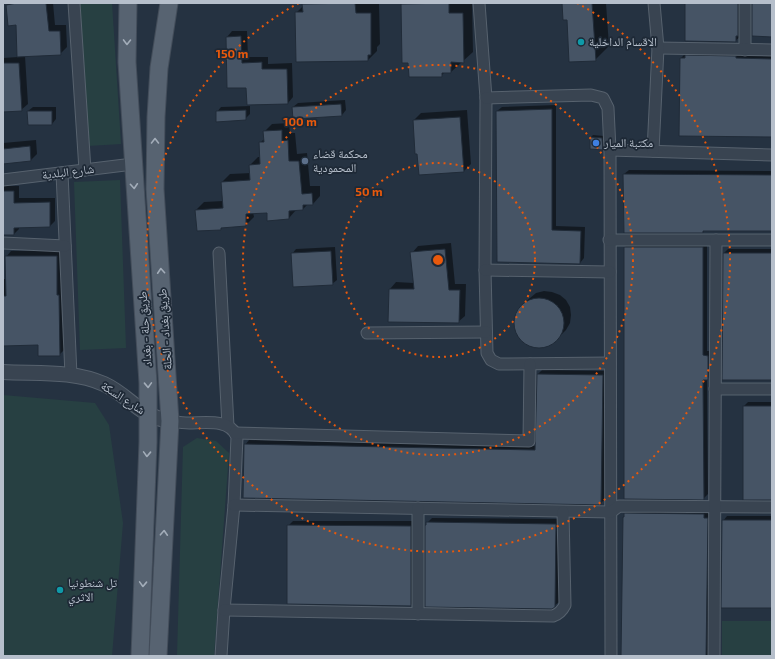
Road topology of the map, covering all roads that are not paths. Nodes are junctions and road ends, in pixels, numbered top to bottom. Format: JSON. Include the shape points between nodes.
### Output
{"nodes":[{"id":1,"x":74,"y":3,"type":"edge"},
{"id":2,"x":128,"y":3,"type":"edge"},
{"id":3,"x":169,"y":3,"type":"edge"},
{"id":4,"x":479,"y":3,"type":"edge"},
{"id":5,"x":654,"y":3,"type":"edge"},
{"id":6,"x":744,"y":3,"type":"edge"},
{"id":7,"x":658,"y":48,"type":"junction"},
{"id":8,"x":746,"y":50,"type":"junction"},
{"id":9,"x":772,"y":50,"type":"edge"},
{"id":10,"x":486,"y":98,"type":"junction"},
{"id":11,"x":610,"y":150,"type":"junction"},
{"id":12,"x":654,"y":151,"type":"junction"},
{"id":13,"x":772,"y":155,"type":"edge"},
{"id":14,"x":133,"y":164,"type":"junction"},
{"id":15,"x":85,"y":170,"type":"junction"},
{"id":16,"x":62,"y":173,"type":"junction"},
{"id":17,"x":3,"y":180,"type":"edge"},
{"id":18,"x":609,"y":240,"type":"junction"},
{"id":19,"x":716,"y":240,"type":"junction"},
{"id":20,"x":772,"y":240,"type":"edge"},
{"id":21,"x":3,"y":243,"type":"edge"},
{"id":22,"x":65,"y":246,"type":"junction"},
{"id":23,"x":219,"y":253,"type":"dead end"},
{"id":24,"x":485,"y":270,"type":"junction"},
{"id":25,"x":610,"y":272,"type":"junction"},
{"id":26,"x":486,"y":332,"type":"junction"},
{"id":27,"x":367,"y":333,"type":"dead end"},
{"id":28,"x":610,"y":363,"type":"junction"},
{"id":29,"x":530,"y":364,"type":"junction"},
{"id":30,"x":3,"y":372,"type":"edge"},
{"id":31,"x":71,"y":375,"type":"junction"},
{"id":32,"x":715,"y":389,"type":"junction"},
{"id":33,"x":772,"y":389,"type":"edge"},
{"id":34,"x":148,"y":415,"type":"junction"},
{"id":35,"x":170,"y":421,"type":"junction"},
{"id":36,"x":232,"y":430,"type":"junction"},
{"id":37,"x":234,"y":504,"type":"junction"},
{"id":38,"x":714,"y":507,"type":"junction"},
{"id":39,"x":772,"y":507,"type":"edge"},
{"id":40,"x":418,"y":508,"type":"junction"},
{"id":41,"x":563,"y":512,"type":"junction"},
{"id":42,"x":611,"y":512,"type":"junction"},
{"id":43,"x":224,"y":610,"type":"junction"},
{"id":44,"x":418,"y":614,"type":"junction"},
{"id":45,"x":140,"y":656,"type":"edge"},
{"id":46,"x":158,"y":656,"type":"edge"},
{"id":47,"x":221,"y":656,"type":"edge"},
{"id":48,"x":611,"y":656,"type":"edge"},
{"id":49,"x":714,"y":656,"type":"edge"}],
"edges":[{"from":1,"to":15,"type":"street"},
{"from":2,"to":14,"type":"main road","name":"طريق حلة - بغداد","one_way":true,"via":[[127,62]]},
{"from":35,"to":3,"type":"main road","name":"طريق بغداد - الحلة","one_way":true,"via":[[155,189],[158,75]]},
{"from":4,"to":10,"type":"street"},
{"from":5,"to":7,"type":"street"},
{"from":6,"to":8,"type":"street"},
{"from":7,"to":8,"type":"street"},
{"from":7,"to":12,"type":"street"},
{"from":8,"to":9,"type":"street"},
{"from":10,"to":11,"type":"street","via":[[591,95],[603,98],[608,108]]},
{"from":10,"to":24,"type":"street"},
{"from":11,"to":12,"type":"street"},
{"from":11,"to":18,"type":"street"},
{"from":12,"to":13,"type":"street"},
{"from":14,"to":15,"type":"street","name":"شارع البلدية"},
{"from":14,"to":34,"type":"main road","name":"طريق حلة - بغداد","one_way":true},
{"from":15,"to":16,"type":"street","name":"شارع البلدية"},
{"from":16,"to":17,"type":"street","name":"شارع البلدية"},
{"from":16,"to":22,"type":"street"},
{"from":18,"to":19,"type":"street"},
{"from":18,"to":25,"type":"street"},
{"from":19,"to":20,"type":"street"},
{"from":19,"to":32,"type":"street"},
{"from":21,"to":22,"type":"street"},
{"from":22,"to":31,"type":"street"},
{"from":23,"to":36,"type":"street"},
{"from":24,"to":25,"type":"street"},
{"from":24,"to":26,"type":"street"},
{"from":25,"to":28,"type":"street"},
{"from":26,"to":27,"type":"street"},
{"from":26,"to":29,"type":"street","via":[[487,353],[491,360],[499,364]]},
{"from":28,"to":29,"type":"street"},
{"from":28,"to":42,"type":"street"},
{"from":29,"to":36,"type":"street","via":[[529,441]]},
{"from":30,"to":31,"type":"street","name":"شارع السكة"},
{"from":31,"to":34,"type":"street","name":"شارع السكة","via":[[105,384]]},
{"from":32,"to":33,"type":"street"},
{"from":32,"to":38,"type":"street"},
{"from":34,"to":35,"type":"street","name":"شارع السكة"},
{"from":34,"to":45,"type":"main road","name":"طريق حلة - بغداد","one_way":true},
{"from":35,"to":36,"type":"street","via":[[214,422]]},
{"from":46,"to":35,"type":"main road","name":"طريق بغداد - الحلة","one_way":true},
{"from":36,"to":37,"type":"street","via":[[237,441]]},
{"from":37,"to":40,"type":"street"},
{"from":37,"to":43,"type":"street"},
{"from":38,"to":39,"type":"street"},
{"from":38,"to":42,"type":"street","via":[[619,506]]},
{"from":38,"to":49,"type":"street"},
{"from":40,"to":41,"type":"street"},
{"from":40,"to":44,"type":"street"},
{"from":41,"to":42,"type":"street"},
{"from":41,"to":44,"type":"street","via":[[565,605],[561,612],[553,616]]},
{"from":42,"to":48,"type":"street"},
{"from":43,"to":44,"type":"street"},
{"from":43,"to":47,"type":"street"}]}
